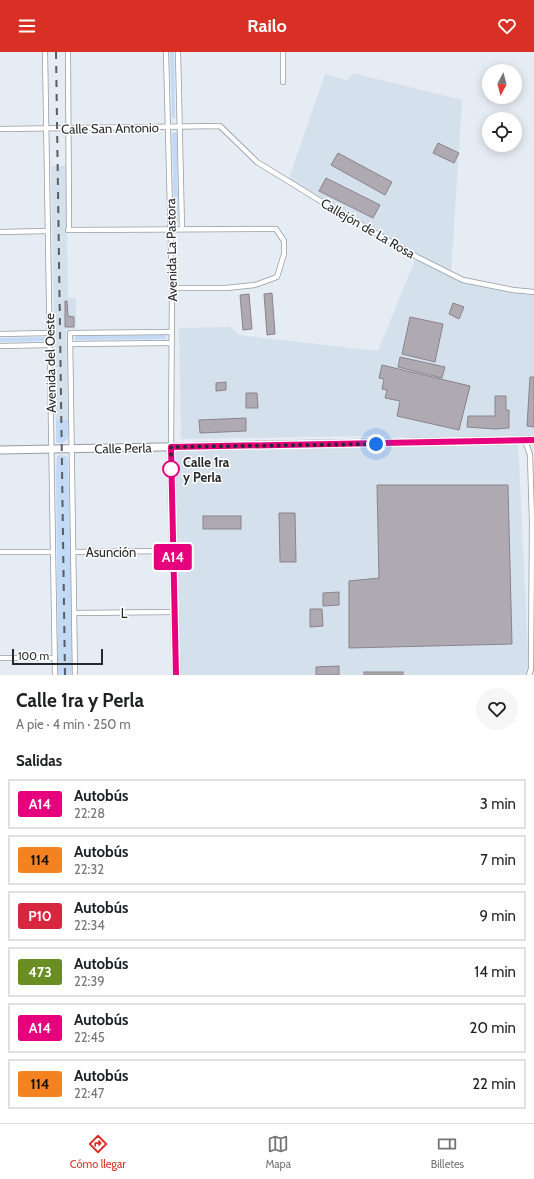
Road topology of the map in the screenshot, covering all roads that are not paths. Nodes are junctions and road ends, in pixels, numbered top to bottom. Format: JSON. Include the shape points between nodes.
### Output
{"nodes":[{"id":1,"x":45,"y":52,"type":"edge"},
{"id":2,"x":68,"y":52,"type":"edge"},
{"id":3,"x":166,"y":52,"type":"edge"},
{"id":4,"x":178,"y":52,"type":"edge"},
{"id":5,"x":283,"y":52,"type":"edge"},
{"id":6,"x":283,"y":82,"type":"dead end"},
{"id":7,"x":220,"y":126,"type":"joint"},
{"id":8,"x":168,"y":127,"type":"junction"},
{"id":9,"x":180,"y":127,"type":"junction"},
{"id":10,"x":46,"y":128,"type":"junction"},
{"id":11,"x":69,"y":128,"type":"junction"},
{"id":12,"x":0,"y":129,"type":"edge"},
{"id":13,"x":170,"y":229,"type":"junction"},
{"id":14,"x":182,"y":229,"type":"junction"},
{"id":15,"x":48,"y":231,"type":"junction"},
{"id":16,"x":0,"y":232,"type":"edge"},
{"id":17,"x":172,"y":288,"type":"junction"},
{"id":18,"x":534,"y":292,"type":"edge"},
{"id":19,"x":171,"y":332,"type":"junction"},
{"id":20,"x":50,"y":333,"type":"junction"},
{"id":21,"x":0,"y":334,"type":"edge"},
{"id":22,"x":171,"y":343,"type":"junction"},
{"id":23,"x":70,"y":344,"type":"junction"},
{"id":24,"x":50,"y":345,"type":"junction"},
{"id":25,"x":0,"y":346,"type":"edge"},
{"id":26,"x":525,"y":440,"type":"junction"},
{"id":27,"x":534,"y":440,"type":"edge"},
{"id":28,"x":171,"y":447,"type":"junction"},
{"id":29,"x":72,"y":449,"type":"junction"},
{"id":30,"x":0,"y":450,"type":"edge"},
{"id":31,"x":51,"y":450,"type":"junction"},
{"id":32,"x":173,"y":551,"type":"junction"},
{"id":33,"x":0,"y":552,"type":"edge"},
{"id":34,"x":53,"y":552,"type":"junction"},
{"id":35,"x":73,"y":552,"type":"junction"},
{"id":36,"x":174,"y":612,"type":"junction"},
{"id":37,"x":74,"y":613,"type":"junction"},
{"id":38,"x":0,"y":658,"type":"edge"},
{"id":39,"x":55,"y":658,"type":"junction"},
{"id":40,"x":55,"y":675,"type":"edge"},
{"id":41,"x":75,"y":675,"type":"edge"},
{"id":42,"x":176,"y":675,"type":"edge"},
{"id":43,"x":529,"y":675,"type":"edge"}],
"edges":[{"from":1,"to":10,"type":"street","name":"Avenida del Oeste"},
{"from":2,"to":11,"type":"street"},
{"from":3,"to":8,"type":"street","name":"Avenida La Pastora"},
{"from":4,"to":9,"type":"street","name":"Avenida La Pastora"},
{"from":5,"to":6,"type":"street"},
{"from":7,"to":9,"type":"street","name":"Calle San Antonio"},
{"from":7,"to":18,"type":"street","name":"Callejón de La Rosa","via":[[257,162],[416,257],[463,280]]},
{"from":8,"to":9,"type":"street","name":"Calle San Antonio"},
{"from":8,"to":11,"type":"street","name":"Calle San Antonio"},
{"from":8,"to":13,"type":"street","name":"Avenida La Pastora"},
{"from":9,"to":14,"type":"street","name":"Avenida La Pastora"},
{"from":10,"to":11,"type":"street","name":"Calle San Antonio"},
{"from":10,"to":12,"type":"street","name":"Calle San Antonio"},
{"from":10,"to":15,"type":"street","name":"Avenida del Oeste"},
{"from":11,"to":13,"type":"street","via":[[68,230]]},
{"from":13,"to":14,"type":"street"},
{"from":13,"to":17,"type":"street","name":"Avenida La Pastora"},
{"from":14,"to":17,"type":"street","via":[[276,229],[284,241],[284,254],[277,277],[255,285]]},
{"from":15,"to":16,"type":"street"},
{"from":15,"to":20,"type":"street","name":"Avenida del Oeste"},
{"from":17,"to":19,"type":"street","name":"Avenida La Pastora"},
{"from":19,"to":22,"type":"street","name":"Avenida La Pastora"},
{"from":19,"to":23,"type":"street","name":"Avenida del Oeste","via":[[70,333]]},
{"from":20,"to":21,"type":"street"},
{"from":20,"to":24,"type":"street","name":"Avenida del Oeste"},
{"from":22,"to":23,"type":"street"},
{"from":22,"to":28,"type":"street","name":"Avenida La Pastora"},
{"from":23,"to":29,"type":"street","name":"Avenida del Oeste"},
{"from":24,"to":25,"type":"street"},
{"from":24,"to":31,"type":"street","name":"Avenida del Oeste"},
{"from":26,"to":27,"type":"main road","name":"Calle Perla"},
{"from":26,"to":28,"type":"main road","name":"Calle Perla"},
{"from":26,"to":43,"type":"street","via":[[529,450],[532,522]]},
{"from":28,"to":29,"type":"main road","name":"Calle Perla"},
{"from":28,"to":32,"type":"main road"},
{"from":29,"to":31,"type":"main road","name":"Calle Perla"},
{"from":29,"to":35,"type":"street","name":"Avenida del Oeste"},
{"from":30,"to":31,"type":"main road","name":"Calle Perla"},
{"from":31,"to":34,"type":"street","name":"Avenida del Oeste"},
{"from":32,"to":35,"type":"street","name":"Asunción"},
{"from":32,"to":36,"type":"main road"},
{"from":33,"to":34,"type":"street"},
{"from":34,"to":39,"type":"street","name":"Avenida del Oeste"},
{"from":35,"to":37,"type":"street","name":"Avenida del Oeste"},
{"from":36,"to":37,"type":"street","name":"L"},
{"from":36,"to":42,"type":"main road"},
{"from":37,"to":41,"type":"street","name":"Avenida del Oeste"},
{"from":38,"to":39,"type":"street"},
{"from":39,"to":40,"type":"street","name":"Avenida del Oeste"}]}
